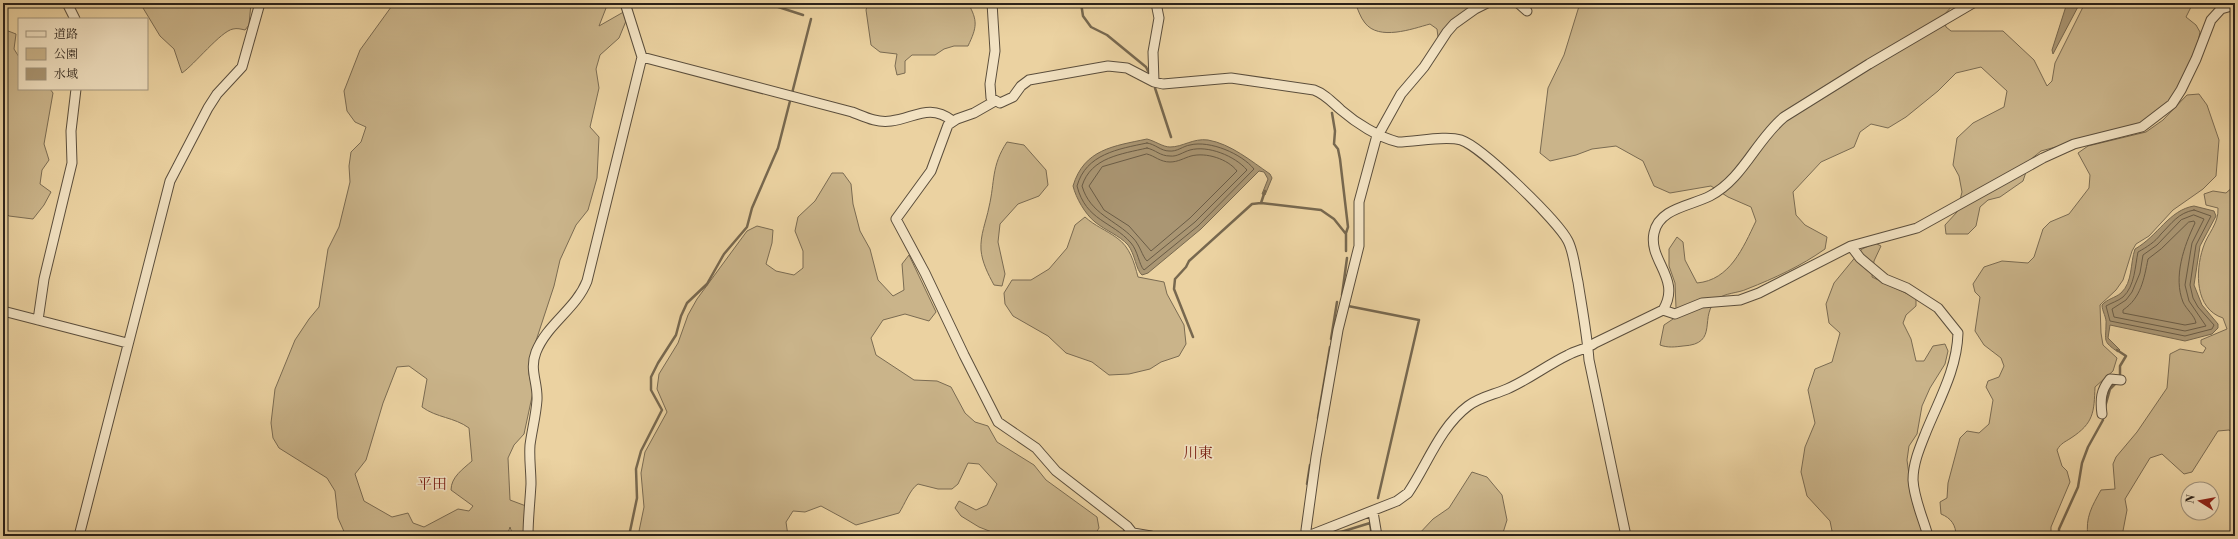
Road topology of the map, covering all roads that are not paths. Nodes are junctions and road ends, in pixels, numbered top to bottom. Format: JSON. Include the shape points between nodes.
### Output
{"nodes":[{"id":1,"x":67,"y":3,"type":"edge"},
{"id":2,"x":260,"y":3,"type":"edge"},
{"id":3,"x":625,"y":3,"type":"edge"},
{"id":4,"x":992,"y":3,"type":"edge"},
{"id":5,"x":1156,"y":3,"type":"edge"},
{"id":6,"x":1488,"y":3,"type":"edge"},
{"id":7,"x":1518,"y":3,"type":"edge"},
{"id":8,"x":1973,"y":3,"type":"edge"},
{"id":9,"x":2235,"y":5,"type":"edge"},
{"id":10,"x":1527,"y":11,"type":"dead end"},
{"id":11,"x":74,"y":18,"type":"edge"},
{"id":12,"x":642,"y":57,"type":"junction"},
{"id":13,"x":1154,"y":82,"type":"junction"},
{"id":14,"x":76,"y":90,"type":"edge"},
{"id":15,"x":995,"y":101,"type":"junction"},
{"id":16,"x":953,"y":121,"type":"junction"},
{"id":17,"x":1379,"y":134,"type":"junction"},
{"id":18,"x":1851,"y":246,"type":"junction"},
{"id":19,"x":1663,"y":310,"type":"junction"},
{"id":20,"x":3,"y":311,"type":"edge"},
{"id":21,"x":38,"y":320,"type":"junction"},
{"id":22,"x":127,"y":343,"type":"junction"},
{"id":23,"x":1588,"y":348,"type":"junction"},
{"id":24,"x":2121,"y":380,"type":"dead end"},
{"id":25,"x":2102,"y":414,"type":"dead end"},
{"id":26,"x":1373,"y":512,"type":"junction"},
{"id":27,"x":1131,"y":535,"type":"edge"},
{"id":28,"x":79,"y":536,"type":"edge"},
{"id":29,"x":528,"y":536,"type":"edge"},
{"id":30,"x":1151,"y":536,"type":"edge"},
{"id":31,"x":1308,"y":536,"type":"edge"},
{"id":32,"x":1377,"y":536,"type":"edge"},
{"id":33,"x":1626,"y":536,"type":"edge"},
{"id":34,"x":1928,"y":536,"type":"edge"}],
"edges":[{"from":1,"to":11,"type":"street"},
{"from":2,"to":22,"type":"street","via":[[242,67],[208,108],[170,181]]},
{"from":3,"to":12,"type":"street"},
{"from":4,"to":15,"type":"street","via":[[995,51],[990,90]]},
{"from":5,"to":13,"type":"street","via":[[1159,18],[1152,52]]},
{"from":6,"to":17,"type":"street","via":[[1475,9],[1447,32],[1424,67],[1401,94]]},
{"from":7,"to":10,"type":"street"},
{"from":8,"to":19,"type":"street","via":[[1784,117],[1765,136],[1724,187],[1710,196],[1662,217],[1656,224],[1654,244],[1669,282],[1670,292]]},
{"from":9,"to":18,"type":"street","via":[[2221,9],[2211,20],[2181,90],[2172,104],[2142,127],[2074,144],[2043,158],[1917,228]]},
{"from":12,"to":16,"type":"street","via":[[852,112],[866,119],[890,121],[926,112],[944,115]]},
{"from":12,"to":29,"type":"street","via":[[587,281],[577,300],[547,332],[539,344],[534,359],[532,370],[537,401],[530,445]]},
{"from":13,"to":15,"type":"street","via":[[1127,68],[1108,66],[1029,80],[1007,102]]},
{"from":13,"to":17,"type":"street","via":[[1177,83],[1230,78],[1314,90],[1322,93],[1353,119]]},
{"from":14,"to":21,"type":"street","via":[[71,131],[72,162],[44,279]]},
{"from":15,"to":16,"type":"street"},
{"from":16,"to":27,"type":"street","via":[[948,125],[931,171],[896,219],[998,422],[1036,448],[1056,471],[1127,526]]},
{"from":17,"to":23,"type":"street","via":[[1398,142],[1447,138],[1460,140],[1481,151],[1518,187],[1568,240],[1573,256]]},
{"from":17,"to":31,"type":"street","via":[[1359,202],[1359,246],[1338,330],[1316,457],[1306,530]]},
{"from":18,"to":19,"type":"street","via":[[1740,300],[1707,302],[1675,314]]},
{"from":18,"to":34,"type":"street","via":[[1860,258],[1885,279],[1907,288],[1938,308],[1958,333],[1955,360],[1915,465],[1915,495]]},
{"from":19,"to":23,"type":"street"},
{"from":20,"to":21,"type":"street"},
{"from":21,"to":22,"type":"street"},
{"from":22,"to":28,"type":"street"},
{"from":23,"to":26,"type":"street","via":[[1564,357],[1510,387],[1480,398],[1467,407],[1452,421],[1408,493],[1397,502]]},
{"from":23,"to":33,"type":"street"},
{"from":24,"to":25,"type":"street","via":[[2110,379],[2103,387]]},
{"from":26,"to":31,"type":"street"},
{"from":26,"to":32,"type":"street"},
{"from":27,"to":30,"type":"street"}]}
